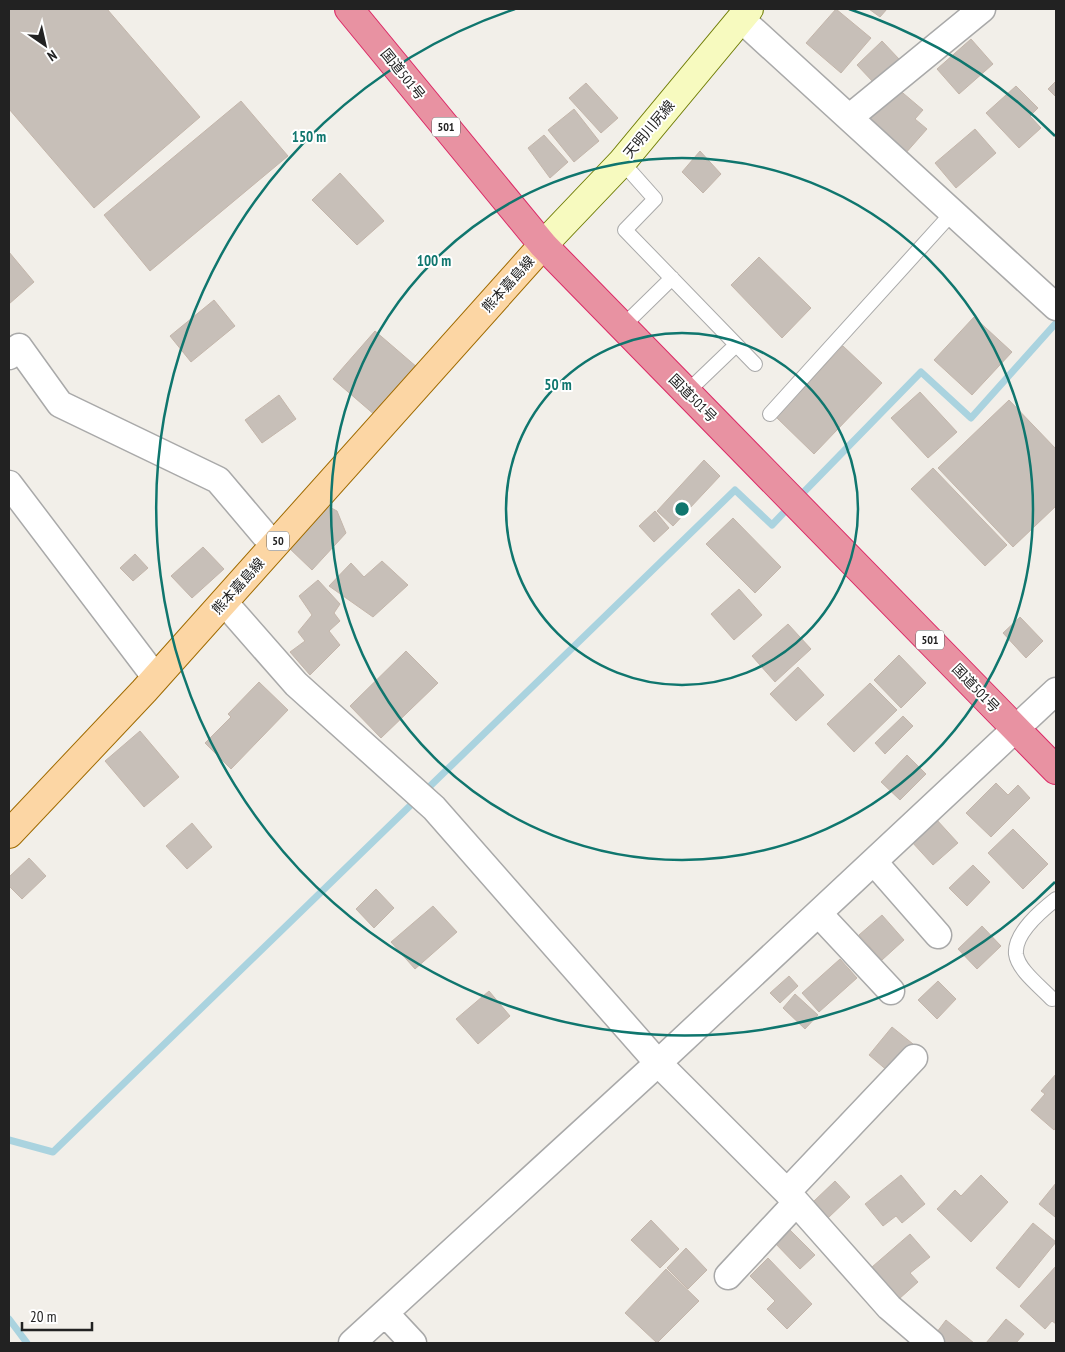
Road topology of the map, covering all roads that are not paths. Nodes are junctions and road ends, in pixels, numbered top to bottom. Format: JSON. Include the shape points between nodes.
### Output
{"nodes":[{"id":1,"x":349,"y":9,"type":"edge"},
{"id":2,"x":982,"y":9,"type":"edge"},
{"id":3,"x":745,"y":14,"type":"edge"},
{"id":4,"x":850,"y":117,"type":"junction"},
{"id":5,"x":622,"y":162,"type":"junction"},
{"id":6,"x":953,"y":212,"type":"junction"},
{"id":7,"x":543,"y":245,"type":"junction"},
{"id":8,"x":672,"y":278,"type":"junction"},
{"id":9,"x":1056,"y":307,"type":"edge"},
{"id":10,"x":623,"y":326,"type":"junction"},
{"id":11,"x":736,"y":345,"type":"junction"},
{"id":12,"x":9,"y":356,"type":"edge"},
{"id":13,"x":755,"y":364,"type":"dead end"},
{"id":14,"x":687,"y":392,"type":"junction"},
{"id":15,"x":770,"y":414,"type":"dead end"},
{"id":16,"x":9,"y":484,"type":"edge"},
{"id":17,"x":274,"y":546,"type":"junction"},
{"id":18,"x":224,"y":602,"type":"junction"},
{"id":19,"x":156,"y":678,"type":"junction"},
{"id":20,"x":1056,"y":691,"type":"edge"},
{"id":21,"x":1017,"y":730,"type":"junction"},
{"id":22,"x":1056,"y":770,"type":"edge"},
{"id":23,"x":9,"y":834,"type":"edge"},
{"id":24,"x":874,"y":862,"type":"junction"},
{"id":25,"x":1056,"y":899,"type":"edge"},
{"id":26,"x":819,"y":914,"type":"junction"},
{"id":27,"x":938,"y":935,"type":"dead end"},
{"id":28,"x":890,"y":991,"type":"dead end"},
{"id":29,"x":1052,"y":999,"type":"dead end"},
{"id":30,"x":914,"y":1058,"type":"dead end"},
{"id":31,"x":658,"y":1063,"type":"junction"},
{"id":32,"x":792,"y":1198,"type":"junction"},
{"id":33,"x":728,"y":1276,"type":"dead end"},
{"id":34,"x":385,"y":1313,"type":"junction"},
{"id":35,"x":352,"y":1343,"type":"edge"},
{"id":36,"x":413,"y":1343,"type":"edge"},
{"id":37,"x":931,"y":1343,"type":"edge"}],
"edges":[{"from":1,"to":7,"type":"highway","name":"国道501号","number":"501"},
{"from":2,"to":4,"type":"street"},
{"from":3,"to":4,"type":"street"},
{"from":3,"to":5,"type":"main road","name":"天明川尻線"},
{"from":4,"to":6,"type":"street"},
{"from":5,"to":7,"type":"main road","name":"天明川尻線"},
{"from":5,"to":8,"type":"lane","via":[[655,198],[625,230]]},
{"from":6,"to":9,"type":"street"},
{"from":6,"to":15,"type":"lane"},
{"from":7,"to":10,"type":"highway","name":"国道501号","number":"501"},
{"from":7,"to":17,"type":"main road","name":"熊本嘉島線","number":"50"},
{"from":8,"to":10,"type":"lane"},
{"from":8,"to":11,"type":"lane"},
{"from":10,"to":14,"type":"highway","name":"国道501号","number":"501"},
{"from":11,"to":13,"type":"lane"},
{"from":11,"to":14,"type":"lane"},
{"from":12,"to":17,"type":"street","via":[[19,347],[60,404],[218,480]]},
{"from":14,"to":21,"type":"highway","name":"国道501号","number":"501"},
{"from":16,"to":19,"type":"street"},
{"from":17,"to":18,"type":"main road","name":"熊本嘉島線","number":"50"},
{"from":18,"to":19,"type":"main road","name":"熊本嘉島線","number":"50"},
{"from":18,"to":31,"type":"street","via":[[296,684],[434,808]]},
{"from":19,"to":23,"type":"main road","name":"熊本嘉島線","number":"50"},
{"from":20,"to":21,"type":"street"},
{"from":21,"to":22,"type":"highway","name":"国道501号","number":"501"},
{"from":21,"to":24,"type":"street"},
{"from":24,"to":26,"type":"street"},
{"from":24,"to":27,"type":"street"},
{"from":25,"to":29,"type":"lane","via":[[1037,914],[1024,931],[1016,954],[1022,967]]},
{"from":26,"to":28,"type":"street"},
{"from":26,"to":31,"type":"street"},
{"from":30,"to":32,"type":"street"},
{"from":31,"to":32,"type":"street"},
{"from":31,"to":34,"type":"street"},
{"from":32,"to":33,"type":"street"},
{"from":32,"to":37,"type":"street","via":[[888,1307]]},
{"from":34,"to":35,"type":"street"},
{"from":34,"to":36,"type":"street"}]}
